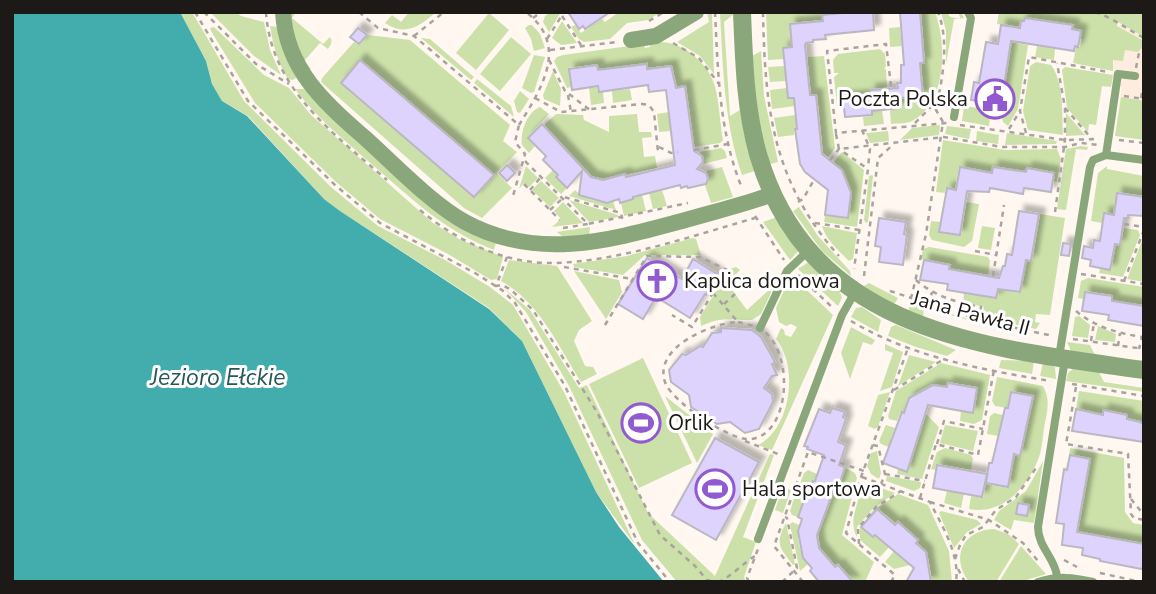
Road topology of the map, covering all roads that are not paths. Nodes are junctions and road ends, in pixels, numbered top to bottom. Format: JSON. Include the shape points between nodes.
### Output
{"nodes":[{"id":1,"x":283,"y":12,"type":"edge"},
{"id":2,"x":696,"y":12,"type":"edge"},
{"id":3,"x":742,"y":12,"type":"edge"},
{"id":4,"x":968,"y":12,"type":"edge"},
{"id":5,"x":631,"y":40,"type":"road end"},
{"id":6,"x":1135,"y":76,"type":"road end"},
{"id":7,"x":954,"y":117,"type":"dead end"},
{"id":8,"x":1106,"y":155,"type":"junction"},
{"id":9,"x":1144,"y":160,"type":"edge"},
{"id":10,"x":773,"y":194,"type":"junction"},
{"id":11,"x":810,"y":249,"type":"junction"},
{"id":12,"x":859,"y":284,"type":"junction"},
{"id":13,"x":761,"y":328,"type":"road end"},
{"id":14,"x":1062,"y":358,"type":"junction"},
{"id":15,"x":1144,"y":370,"type":"edge"},
{"id":16,"x":759,"y":540,"type":"road end"},
{"id":17,"x":1055,"y":577,"type":"junction"},
{"id":18,"x":1038,"y":582,"type":"edge"},
{"id":19,"x":1093,"y":582,"type":"edge"}],
"edges":[{"from":1,"to":10,"type":"street","via":[[291,52],[328,106],[445,208],[479,229],[526,243],[557,246],[752,211]]},
{"from":2,"to":5,"type":"street","via":[[654,37]]},
{"from":3,"to":10,"type":"street","name":"Jana Pawła II","via":[[750,120]]},
{"from":4,"to":7,"type":"lane","via":[[971,18]]},
{"from":6,"to":8,"type":"lane","via":[[1118,74]]},
{"from":8,"to":9,"type":"lane"},
{"from":8,"to":14,"type":"lane","via":[[1093,160],[1090,167]]},
{"from":10,"to":11,"type":"street","name":"Jana Pawła II"},
{"from":11,"to":12,"type":"street","name":"Jana Pawła II"},
{"from":11,"to":13,"type":"lane","via":[[787,271]]},
{"from":12,"to":14,"type":"street","name":"Jana Pawła II","via":[[891,313],[930,329]]},
{"from":12,"to":16,"type":"lane","via":[[842,315]]},
{"from":14,"to":15,"type":"street","name":"Jana Pawła II"},
{"from":14,"to":17,"type":"lane","via":[[1038,535],[1057,571]]},
{"from":17,"to":18,"type":"lane"},
{"from":17,"to":19,"type":"lane"}]}
